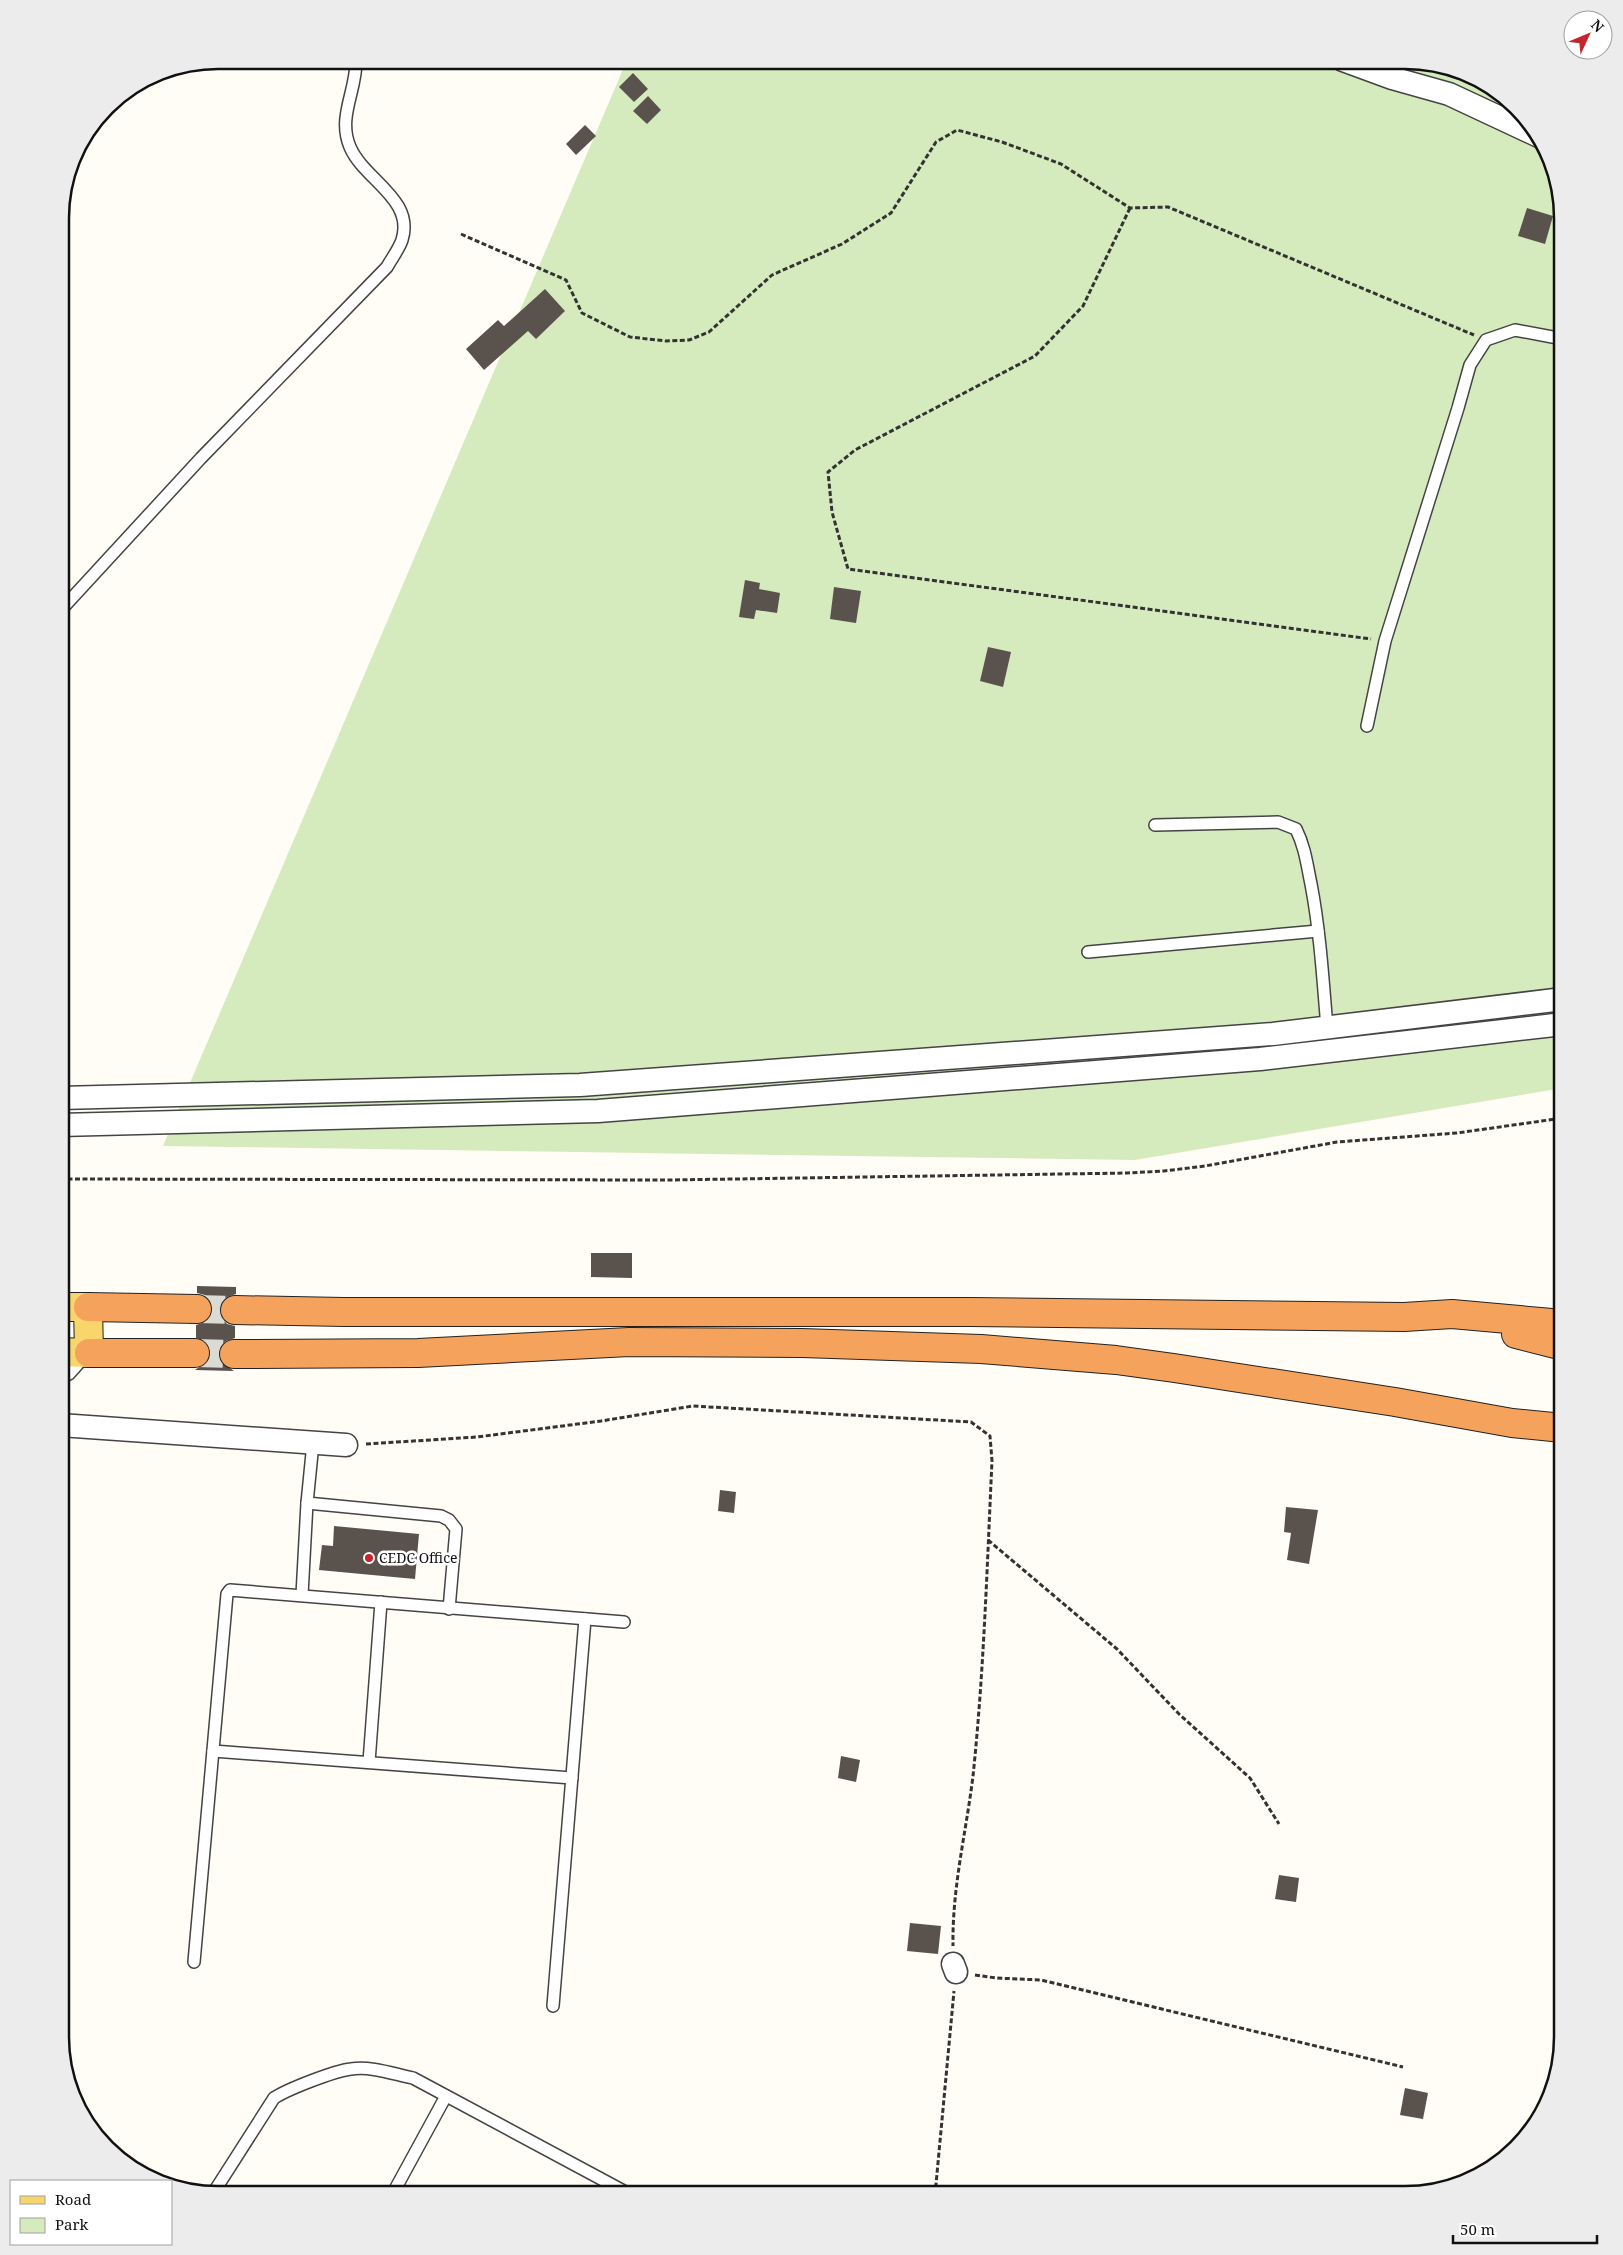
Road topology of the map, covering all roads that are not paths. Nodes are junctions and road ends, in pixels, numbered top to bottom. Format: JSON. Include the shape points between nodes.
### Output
{"nodes":[{"id":1,"x":354,"y":69,"type":"edge"},
{"id":2,"x":1368,"y":69,"type":"edge"},
{"id":3,"x":1526,"y":130,"type":"edge"},
{"id":4,"x":1554,"y":337,"type":"edge"},
{"id":5,"x":69,"y":601,"type":"edge"},
{"id":6,"x":1367,"y":726,"type":"dead end"},
{"id":7,"x":1155,"y":825,"type":"dead end"},
{"id":8,"x":1318,"y":931,"type":"junction"},
{"id":9,"x":1088,"y":952,"type":"dead end"},
{"id":10,"x":1554,"y":1000,"type":"edge"},
{"id":11,"x":1554,"y":1025,"type":"edge"},
{"id":12,"x":1326,"y":1028,"type":"junction"},
{"id":13,"x":771,"y":1084,"type":"junction"},
{"id":14,"x":69,"y":1098,"type":"edge"},
{"id":15,"x":69,"y":1125,"type":"edge"},
{"id":16,"x":69,"y":1306,"type":"edge"},
{"id":17,"x":88,"y":1306,"type":"junction"},
{"id":18,"x":196,"y":1309,"type":"tunnel mouth"},
{"id":19,"x":236,"y":1310,"type":"tunnel mouth"},
{"id":20,"x":1404,"y":1317,"type":"junction"},
{"id":21,"x":1554,"y":1323,"type":"edge"},
{"id":22,"x":1554,"y":1344,"type":"edge"},
{"id":23,"x":69,"y":1352,"type":"edge"},
{"id":24,"x":89,"y":1353,"type":"junction"},
{"id":25,"x":195,"y":1353,"type":"tunnel mouth"},
{"id":26,"x":234,"y":1354,"type":"tunnel mouth"},
{"id":27,"x":69,"y":1374,"type":"edge"},
{"id":28,"x":1512,"y":1422,"type":"junction"},
{"id":29,"x":69,"y":1426,"type":"edge"},
{"id":30,"x":1554,"y":1427,"type":"edge"},
{"id":31,"x":1554,"y":1436,"type":"edge"},
{"id":32,"x":313,"y":1443,"type":"junction"},
{"id":33,"x":346,"y":1445,"type":"road end"},
{"id":34,"x":306,"y":1503,"type":"junction"},
{"id":35,"x":302,"y":1595,"type":"junction"},
{"id":36,"x":381,"y":1602,"type":"junction"},
{"id":37,"x":449,"y":1609,"type":"junction"},
{"id":38,"x":585,"y":1619,"type":"junction"},
{"id":39,"x":624,"y":1622,"type":"dead end"},
{"id":40,"x":213,"y":1751,"type":"junction"},
{"id":41,"x":368,"y":1762,"type":"junction"},
{"id":42,"x":572,"y":1778,"type":"junction"},
{"id":43,"x":194,"y":1962,"type":"dead end"},
{"id":44,"x":553,"y":2006,"type":"dead end"},
{"id":45,"x":446,"y":2096,"type":"junction"},
{"id":46,"x":218,"y":2186,"type":"edge"},
{"id":47,"x":397,"y":2186,"type":"edge"},
{"id":48,"x":614,"y":2186,"type":"edge"}],
"edges":[{"from":1,"to":5,"type":"lane","via":[[344,119],[350,147],[364,169],[400,208],[405,222],[402,241],[387,267],[201,458]]},
{"from":2,"to":3,"type":"street","via":[[1449,94]]},
{"from":4,"to":6,"type":"lane","via":[[1515,330],[1486,340],[1470,365],[1385,641]]},
{"from":7,"to":8,"type":"lane","via":[[1278,822],[1296,829],[1303,844]]},
{"from":8,"to":9,"type":"lane"},
{"from":8,"to":12,"type":"lane"},
{"from":10,"to":12,"type":"street"},
{"from":11,"to":13,"type":"street","via":[[1260,1059]]},
{"from":12,"to":13,"type":"street"},
{"from":13,"to":14,"type":"street"},
{"from":13,"to":15,"type":"street","via":[[555,1113]]},
{"from":16,"to":17,"type":"main road"},
{"from":17,"to":18,"type":"highway"},
{"from":17,"to":24,"type":"main road"},
{"from":19,"to":20,"type":"highway","via":[[1163,1313]]},
{"from":20,"to":21,"type":"highway","via":[[1452,1314]]},
{"from":20,"to":22,"type":"highway"},
{"from":23,"to":24,"type":"main road"},
{"from":24,"to":25,"type":"highway"},
{"from":24,"to":27,"type":"lane"},
{"from":26,"to":28,"type":"highway","via":[[418,1354],[629,1342],[820,1343],[981,1349],[1116,1360]]},
{"from":28,"to":30,"type":"highway"},
{"from":28,"to":31,"type":"highway"},
{"from":29,"to":32,"type":"street"},
{"from":32,"to":33,"type":"street"},
{"from":32,"to":34,"type":"lane"},
{"from":34,"to":35,"type":"lane"},
{"from":34,"to":37,"type":"lane","via":[[441,1516],[449,1520],[456,1529]]},
{"from":35,"to":36,"type":"lane"},
{"from":35,"to":40,"type":"lane","via":[[235,1590],[226,1594]]},
{"from":36,"to":37,"type":"lane"},
{"from":36,"to":41,"type":"lane"},
{"from":37,"to":38,"type":"lane"},
{"from":38,"to":39,"type":"lane"},
{"from":38,"to":42,"type":"lane"},
{"from":40,"to":41,"type":"lane"},
{"from":40,"to":43,"type":"lane"},
{"from":41,"to":42,"type":"lane"},
{"from":42,"to":44,"type":"lane"},
{"from":45,"to":46,"type":"lane","via":[[413,2078],[378,2070],[351,2069],[284,2092],[274,2098]]},
{"from":45,"to":47,"type":"lane"},
{"from":45,"to":48,"type":"lane"}]}
